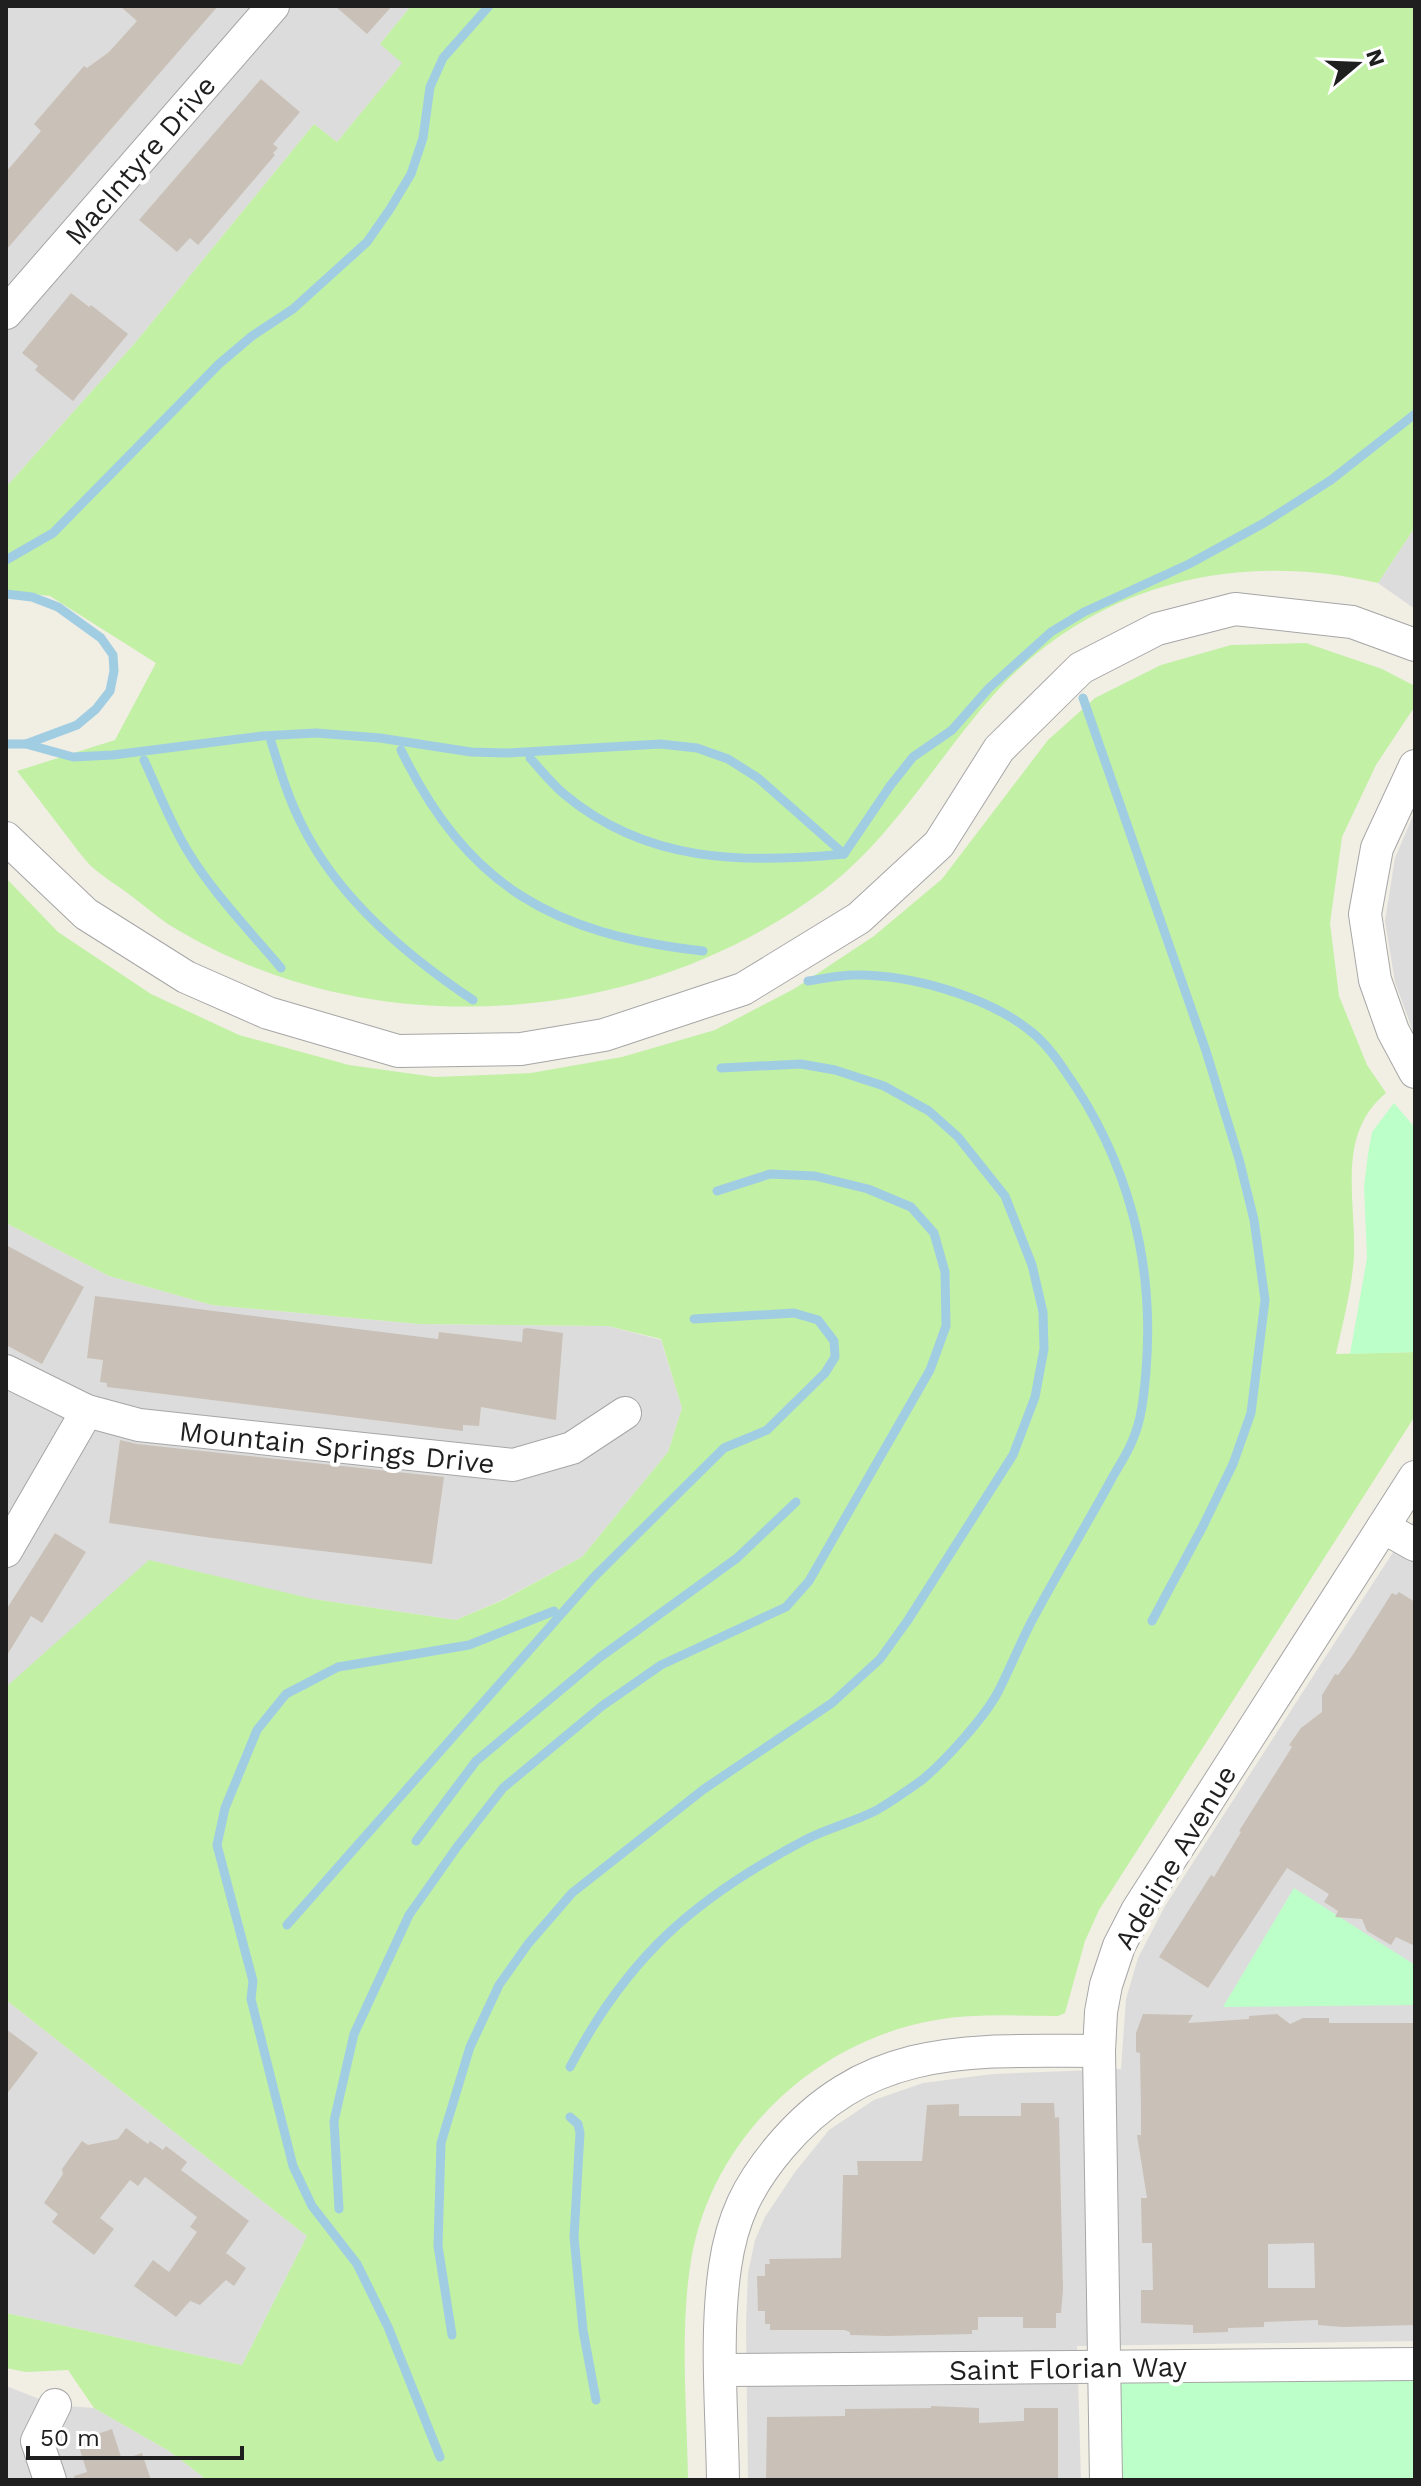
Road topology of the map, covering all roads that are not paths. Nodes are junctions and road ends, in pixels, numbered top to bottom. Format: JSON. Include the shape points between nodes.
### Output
{"nodes":[{"id":1,"x":264,"y":9,"type":"edge"},
{"id":2,"x":7,"y":311,"type":"edge"},
{"id":3,"x":1415,"y":645,"type":"edge"},
{"id":4,"x":1415,"y":766,"type":"edge"},
{"id":5,"x":6,"y":838,"type":"edge"},
{"id":6,"x":1415,"y":1072,"type":"edge"},
{"id":7,"x":6,"y":1371,"type":"edge"},
{"id":8,"x":87,"y":1411,"type":"junction"},
{"id":9,"x":625,"y":1413,"type":"dead end"},
{"id":10,"x":1415,"y":1477,"type":"edge"},
{"id":11,"x":1383,"y":1527,"type":"junction"},
{"id":12,"x":1415,"y":1545,"type":"edge"},
{"id":13,"x":6,"y":1551,"type":"edge"},
{"id":14,"x":1099,"y":2051,"type":"junction"},
{"id":15,"x":1415,"y":2364,"type":"edge"},
{"id":16,"x":1105,"y":2367,"type":"junction"},
{"id":17,"x":721,"y":2370,"type":"junction"},
{"id":18,"x":55,"y":2405,"type":"dead end"},
{"id":19,"x":50,"y":2480,"type":"edge"},
{"id":20,"x":723,"y":2480,"type":"edge"},
{"id":21,"x":1106,"y":2480,"type":"edge"}],
"edges":[{"from":1,"to":2,"type":"street","name":"MacIntyre Drive"},
{"from":3,"to":5,"type":"street","via":[[1352,622],[1235,609],[1157,629],[1081,668],[999,749],[939,844],[859,918],[743,989],[604,1035],[521,1049],[398,1051],[268,1013],[186,977],[86,914]]},
{"from":4,"to":6,"type":"street","via":[[1377,848],[1365,914],[1375,980]]},
{"from":7,"to":8,"type":"street","name":"Mountain Springs Drive"},
{"from":8,"to":9,"type":"street","name":"Mountain Springs Drive","via":[[139,1425],[513,1465],[572,1448]]},
{"from":8,"to":13,"type":"street"},
{"from":10,"to":11,"type":"street","name":"Adeline Avenue"},
{"from":11,"to":12,"type":"street"},
{"from":11,"to":14,"type":"street","name":"Adeline Avenue","via":[[1137,1911],[1106,1985]]},
{"from":14,"to":16,"type":"street","name":"Adeline Avenue"},
{"from":14,"to":17,"type":"street","via":[[991,2051],[909,2061],[824,2103],[800,2123],[752,2182],[736,2214],[725,2266]]},
{"from":15,"to":16,"type":"street","name":"Saint Florian Way"},
{"from":16,"to":17,"type":"street","name":"Saint Florian Way"},
{"from":16,"to":21,"type":"street","name":"Adeline Avenue"},
{"from":17,"to":20,"type":"street"},
{"from":18,"to":19,"type":"street","via":[[37,2441]]}]}
